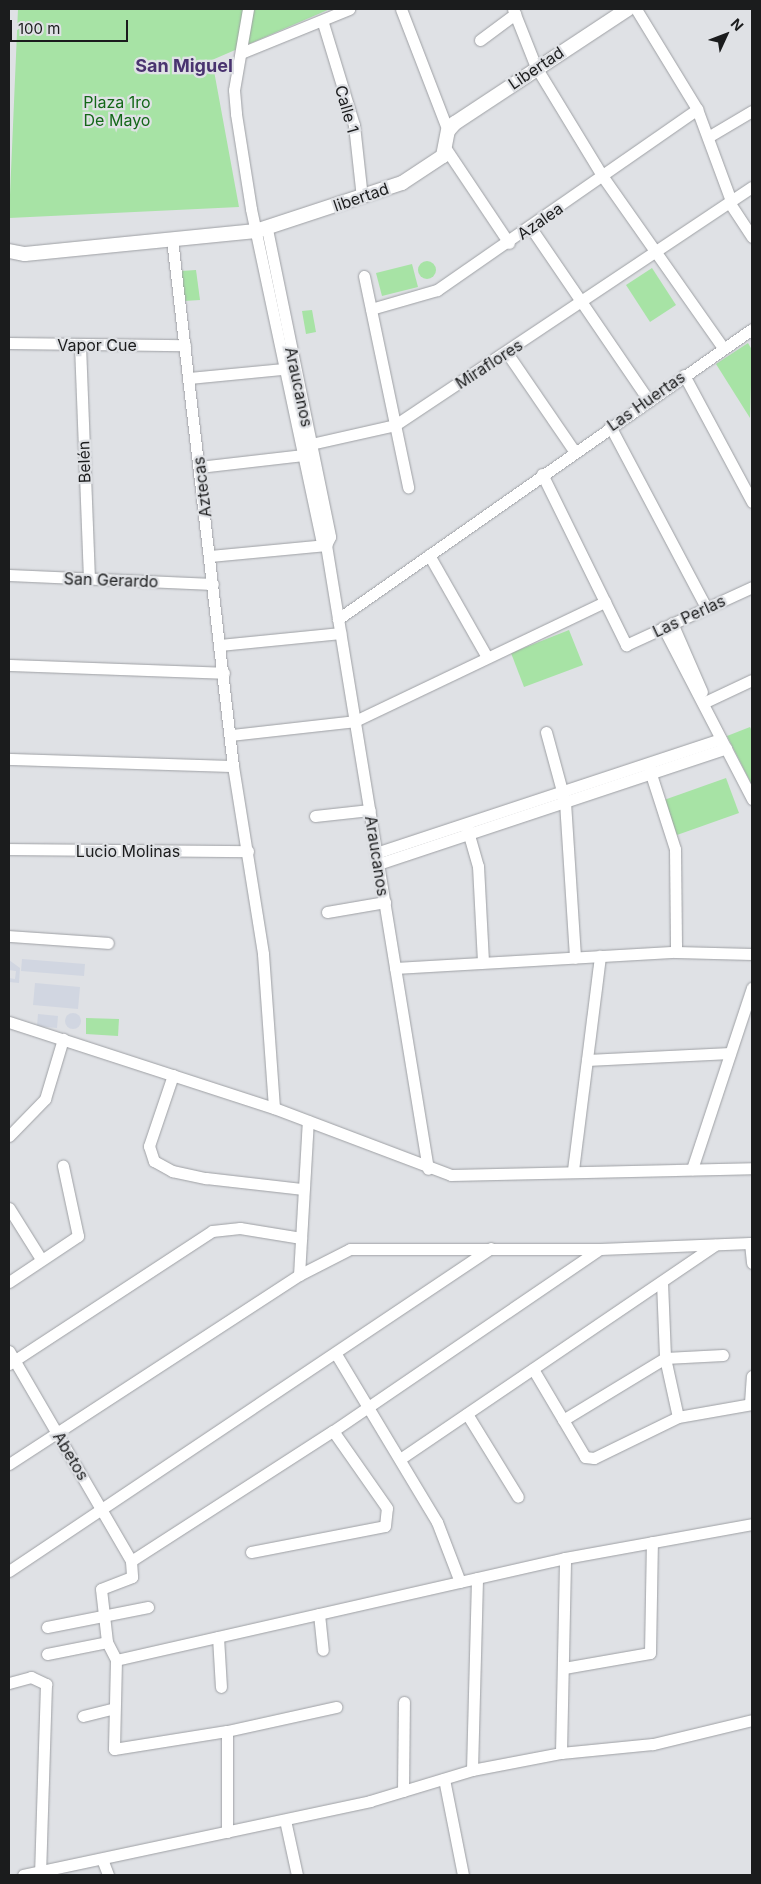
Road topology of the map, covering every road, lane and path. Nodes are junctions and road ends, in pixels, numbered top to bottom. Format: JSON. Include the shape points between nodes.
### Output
{"nodes":[{"id":1,"x":248,"y":9,"type":"edge"},
{"id":2,"x":349,"y":9,"type":"edge"},
{"id":3,"x":401,"y":9,"type":"edge"},
{"id":4,"x":628,"y":9,"type":"edge"},
{"id":5,"x":636,"y":9,"type":"edge"},
{"id":6,"x":514,"y":12,"type":"edge"},
{"id":7,"x":323,"y":23,"type":"junction"},
{"id":8,"x":480,"y":40,"type":"dead end"},
{"id":9,"x":241,"y":53,"type":"junction"},
{"id":10,"x":536,"y":67,"type":"junction"},
{"id":11,"x":697,"y":109,"type":"junction"},
{"id":12,"x":752,"y":111,"type":"edge"},
{"id":13,"x":448,"y":130,"type":"junction"},
{"id":14,"x":708,"y":137,"type":"junction"},
{"id":15,"x":446,"y":149,"type":"junction"},
{"id":16,"x":603,"y":177,"type":"junction"},
{"id":17,"x":752,"y":187,"type":"edge"},
{"id":18,"x":362,"y":197,"type":"junction"},
{"id":19,"x":730,"y":202,"type":"junction"},
{"id":20,"x":531,"y":228,"type":"junction"},
{"id":21,"x":262,"y":230,"type":"junction"},
{"id":22,"x":752,"y":237,"type":"edge"},
{"id":23,"x":172,"y":239,"type":"junction"},
{"id":24,"x":509,"y":243,"type":"junction"},
{"id":25,"x":9,"y":250,"type":"edge"},
{"id":26,"x":653,"y":251,"type":"junction"},
{"id":27,"x":364,"y":276,"type":"dead end"},
{"id":28,"x":580,"y":303,"type":"junction"},
{"id":29,"x":371,"y":309,"type":"junction"},
{"id":30,"x":752,"y":329,"type":"edge"},
{"id":31,"x":9,"y":343,"type":"edge"},
{"id":32,"x":80,"y":345,"type":"junction"},
{"id":33,"x":185,"y":345,"type":"junction"},
{"id":34,"x":723,"y":348,"type":"junction"},
{"id":35,"x":507,"y":353,"type":"junction"},
{"id":36,"x":291,"y":368,"type":"junction"},
{"id":37,"x":684,"y":374,"type":"junction"},
{"id":38,"x":189,"y":378,"type":"junction"},
{"id":39,"x":647,"y":398,"type":"junction"},
{"id":40,"x":395,"y":425,"type":"junction"},
{"id":41,"x":610,"y":426,"type":"junction"},
{"id":42,"x":311,"y":444,"type":"junction"},
{"id":43,"x":574,"y":451,"type":"junction"},
{"id":44,"x":304,"y":455,"type":"junction"},
{"id":45,"x":199,"y":467,"type":"junction"},
{"id":46,"x":542,"y":474,"type":"junction"},
{"id":47,"x":408,"y":487,"type":"dead end"},
{"id":48,"x":752,"y":502,"type":"edge"},
{"id":49,"x":326,"y":545,"type":"junction"},
{"id":50,"x":429,"y":555,"type":"junction"},
{"id":51,"x":210,"y":556,"type":"junction"},
{"id":52,"x":9,"y":576,"type":"edge"},
{"id":53,"x":89,"y":579,"type":"junction"},
{"id":54,"x":213,"y":584,"type":"junction"},
{"id":55,"x":752,"y":587,"type":"edge"},
{"id":56,"x":604,"y":602,"type":"junction"},
{"id":57,"x":706,"y":607,"type":"junction"},
{"id":58,"x":338,"y":619,"type":"junction"},
{"id":59,"x":668,"y":625,"type":"junction"},
{"id":60,"x":340,"y":633,"type":"junction"},
{"id":61,"x":220,"y":645,"type":"junction"},
{"id":62,"x":487,"y":657,"type":"junction"},
{"id":63,"x":9,"y":665,"type":"edge"},
{"id":64,"x":224,"y":673,"type":"junction"},
{"id":65,"x":752,"y":680,"type":"edge"},
{"id":66,"x":702,"y":701,"type":"junction"},
{"id":67,"x":355,"y":721,"type":"junction"},
{"id":68,"x":546,"y":732,"type":"dead end"},
{"id":69,"x":231,"y":735,"type":"junction"},
{"id":70,"x":724,"y":744,"type":"junction"},
{"id":71,"x":9,"y":759,"type":"edge"},
{"id":72,"x":234,"y":766,"type":"junction"},
{"id":73,"x":649,"y":769,"type":"junction"},
{"id":74,"x":564,"y":796,"type":"junction"},
{"id":75,"x":752,"y":799,"type":"edge"},
{"id":76,"x":370,"y":810,"type":"junction"},
{"id":77,"x":315,"y":816,"type":"dead end"},
{"id":78,"x":468,"y":828,"type":"junction"},
{"id":79,"x":9,"y":849,"type":"edge"},
{"id":80,"x":248,"y":851,"type":"junction"},
{"id":81,"x":377,"y":858,"type":"junction"},
{"id":82,"x":384,"y":902,"type":"junction"},
{"id":83,"x":327,"y":912,"type":"dead end"},
{"id":84,"x":9,"y":936,"type":"edge"},
{"id":85,"x":108,"y":943,"type":"dead end"},
{"id":86,"x":676,"y":952,"type":"junction"},
{"id":87,"x":752,"y":954,"type":"edge"},
{"id":88,"x":600,"y":956,"type":"junction"},
{"id":89,"x":575,"y":958,"type":"junction"},
{"id":90,"x":483,"y":962,"type":"junction"},
{"id":91,"x":395,"y":968,"type":"junction"},
{"id":92,"x":752,"y":988,"type":"edge"},
{"id":93,"x":9,"y":1022,"type":"edge"},
{"id":94,"x":63,"y":1039,"type":"junction"},
{"id":95,"x":730,"y":1053,"type":"junction"},
{"id":96,"x":587,"y":1060,"type":"junction"},
{"id":97,"x":173,"y":1075,"type":"junction"},
{"id":98,"x":274,"y":1108,"type":"junction"},
{"id":99,"x":308,"y":1121,"type":"junction"},
{"id":100,"x":9,"y":1136,"type":"edge"},
{"id":101,"x":63,"y":1166,"type":"dead end"},
{"id":102,"x":752,"y":1168,"type":"edge"},
{"id":103,"x":428,"y":1169,"type":"junction"},
{"id":104,"x":692,"y":1169,"type":"junction"},
{"id":105,"x":573,"y":1170,"type":"junction"},
{"id":106,"x":304,"y":1189,"type":"junction"},
{"id":107,"x":9,"y":1208,"type":"edge"},
{"id":108,"x":301,"y":1238,"type":"junction"},
{"id":109,"x":716,"y":1245,"type":"junction"},
{"id":110,"x":491,"y":1248,"type":"junction"},
{"id":111,"x":600,"y":1249,"type":"junction"},
{"id":112,"x":41,"y":1259,"type":"junction"},
{"id":113,"x":752,"y":1264,"type":"edge"},
{"id":114,"x":298,"y":1275,"type":"junction"},
{"id":115,"x":9,"y":1282,"type":"edge"},
{"id":116,"x":662,"y":1282,"type":"junction"},
{"id":117,"x":336,"y":1354,"type":"junction"},
{"id":118,"x":723,"y":1355,"type":"dead end"},
{"id":119,"x":11,"y":1358,"type":"edge"},
{"id":120,"x":665,"y":1358,"type":"junction"},
{"id":121,"x":533,"y":1369,"type":"junction"},
{"id":122,"x":752,"y":1376,"type":"edge"},
{"id":123,"x":751,"y":1404,"type":"edge"},
{"id":124,"x":369,"y":1407,"type":"junction"},
{"id":125,"x":467,"y":1414,"type":"junction"},
{"id":126,"x":678,"y":1416,"type":"junction"},
{"id":127,"x":563,"y":1420,"type":"junction"},
{"id":128,"x":333,"y":1431,"type":"junction"},
{"id":129,"x":56,"y":1432,"type":"junction"},
{"id":130,"x":400,"y":1459,"type":"junction"},
{"id":131,"x":9,"y":1464,"type":"edge"},
{"id":132,"x":518,"y":1497,"type":"dead end"},
{"id":133,"x":103,"y":1509,"type":"junction"},
{"id":134,"x":752,"y":1524,"type":"edge"},
{"id":135,"x":652,"y":1542,"type":"junction"},
{"id":136,"x":251,"y":1552,"type":"dead end"},
{"id":137,"x":565,"y":1558,"type":"junction"},
{"id":138,"x":131,"y":1561,"type":"junction"},
{"id":139,"x":9,"y":1571,"type":"edge"},
{"id":140,"x":477,"y":1578,"type":"junction"},
{"id":141,"x":460,"y":1582,"type":"junction"},
{"id":142,"x":148,"y":1607,"type":"dead end"},
{"id":143,"x":319,"y":1614,"type":"junction"},
{"id":144,"x":104,"y":1616,"type":"junction"},
{"id":145,"x":47,"y":1627,"type":"dead end"},
{"id":146,"x":218,"y":1637,"type":"junction"},
{"id":147,"x":107,"y":1642,"type":"junction"},
{"id":148,"x":323,"y":1650,"type":"dead end"},
{"id":149,"x":47,"y":1654,"type":"dead end"},
{"id":150,"x":116,"y":1660,"type":"junction"},
{"id":151,"x":564,"y":1668,"type":"junction"},
{"id":152,"x":9,"y":1683,"type":"edge"},
{"id":153,"x":221,"y":1687,"type":"dead end"},
{"id":154,"x":404,"y":1702,"type":"dead end"},
{"id":155,"x":336,"y":1706,"type":"dead end"},
{"id":156,"x":114,"y":1708,"type":"junction"},
{"id":157,"x":83,"y":1716,"type":"dead end"},
{"id":158,"x":752,"y":1720,"type":"edge"},
{"id":159,"x":227,"y":1731,"type":"junction"},
{"id":160,"x":561,"y":1753,"type":"junction"},
{"id":161,"x":472,"y":1770,"type":"junction"},
{"id":162,"x":444,"y":1779,"type":"junction"},
{"id":163,"x":402,"y":1791,"type":"junction"},
{"id":164,"x":285,"y":1820,"type":"junction"},
{"id":165,"x":227,"y":1832,"type":"junction"},
{"id":166,"x":102,"y":1858,"type":"junction"},
{"id":167,"x":40,"y":1872,"type":"junction"},
{"id":168,"x":23,"y":1875,"type":"edge"},
{"id":169,"x":108,"y":1875,"type":"edge"},
{"id":170,"x":297,"y":1875,"type":"edge"},
{"id":171,"x":463,"y":1875,"type":"edge"}],
"edges":[{"from":1,"to":9,"type":"street","name":"Araucanos"},
{"from":2,"to":7,"type":"street"},
{"from":3,"to":13,"type":"street"},
{"from":4,"to":10,"type":"main road","name":"Libertad"},
{"from":5,"to":11,"type":"street"},
{"from":6,"to":8,"type":"street"},
{"from":6,"to":10,"type":"street"},
{"from":7,"to":9,"type":"street"},
{"from":7,"to":18,"type":"street","name":"Calle 1","via":[[354,125]]},
{"from":9,"to":21,"type":"street","name":"Araucanos","via":[[234,90]]},
{"from":10,"to":13,"type":"main road","name":"Libertad"},
{"from":10,"to":16,"type":"street"},
{"from":11,"to":14,"type":"street"},
{"from":11,"to":16,"type":"street","name":"Azalea"},
{"from":12,"to":14,"type":"street"},
{"from":13,"to":15,"type":"main road"},
{"from":14,"to":19,"type":"street"},
{"from":15,"to":18,"type":"main road","name":"libertad","via":[[421,172]]},
{"from":15,"to":24,"type":"street"},
{"from":16,"to":20,"type":"street","name":"Azalea"},
{"from":16,"to":26,"type":"street"},
{"from":17,"to":19,"type":"street","name":"Miraflores"},
{"from":18,"to":21,"type":"main road","name":"libertad"},
{"from":19,"to":22,"type":"street"},
{"from":19,"to":26,"type":"street","name":"Miraflores"},
{"from":20,"to":24,"type":"street","name":"Azalea"},
{"from":20,"to":28,"type":"street"},
{"from":21,"to":23,"type":"main road","name":"libertad"},
{"from":21,"to":36,"type":"street","name":"Araucanos"},
{"from":23,"to":25,"type":"main road","name":"libertad","via":[[25,254]]},
{"from":23,"to":33,"type":"street","name":"Aztecas"},
{"from":24,"to":29,"type":"street","name":"Azalea","via":[[437,290]]},
{"from":26,"to":28,"type":"street","name":"Miraflores"},
{"from":26,"to":34,"type":"street"},
{"from":27,"to":29,"type":"street"},
{"from":28,"to":35,"type":"street","name":"Miraflores"},
{"from":28,"to":39,"type":"street"},
{"from":29,"to":40,"type":"street"},
{"from":30,"to":34,"type":"street","name":"Las Huertas"},
{"from":31,"to":32,"type":"street","name":"Vapor Cue"},
{"from":32,"to":33,"type":"street","name":"Vapor Cue"},
{"from":32,"to":53,"type":"street","name":"Belén"},
{"from":33,"to":38,"type":"street","name":"Aztecas"},
{"from":34,"to":37,"type":"street","name":"Las Huertas"},
{"from":35,"to":40,"type":"street","name":"Miraflores"},
{"from":35,"to":43,"type":"street"},
{"from":36,"to":38,"type":"street"},
{"from":36,"to":42,"type":"street","name":"Araucanos"},
{"from":36,"to":44,"type":"street","name":"Araucanos"},
{"from":37,"to":39,"type":"street","name":"Las Huertas"},
{"from":37,"to":48,"type":"street"},
{"from":38,"to":45,"type":"street","name":"Aztecas"},
{"from":39,"to":41,"type":"street","name":"Las Huertas"},
{"from":40,"to":42,"type":"street","name":"Miraflores"},
{"from":40,"to":47,"type":"street"},
{"from":41,"to":43,"type":"street","name":"Las Huertas"},
{"from":41,"to":57,"type":"street"},
{"from":42,"to":44,"type":"street"},
{"from":42,"to":49,"type":"street","name":"Araucanos","via":[[330,537]]},
{"from":43,"to":46,"type":"street","name":"Las Huertas"},
{"from":44,"to":45,"type":"street"},
{"from":44,"to":49,"type":"street","name":"Araucanos","via":[[321,538]]},
{"from":45,"to":51,"type":"street","name":"Aztecas"},
{"from":46,"to":50,"type":"street","name":"Las Huertas"},
{"from":46,"to":56,"type":"street"},
{"from":49,"to":51,"type":"street"},
{"from":49,"to":58,"type":"street","name":"Araucanos"},
{"from":50,"to":58,"type":"street","name":"Las Huertas"},
{"from":50,"to":62,"type":"street"},
{"from":51,"to":54,"type":"street","name":"Aztecas"},
{"from":52,"to":53,"type":"street","name":"San Gerardo"},
{"from":53,"to":54,"type":"street","name":"San Gerardo"},
{"from":54,"to":61,"type":"street","name":"Aztecas"},
{"from":55,"to":57,"type":"street","name":"Las Perlas"},
{"from":56,"to":59,"type":"street","name":"Las Perlas","via":[[626,645]]},
{"from":56,"to":62,"type":"street"},
{"from":57,"to":59,"type":"street","name":"Las Perlas"},
{"from":58,"to":60,"type":"street","name":"Araucanos"},
{"from":59,"to":66,"type":"street"},
{"from":60,"to":61,"type":"street"},
{"from":60,"to":67,"type":"street","name":"Araucanos"},
{"from":61,"to":64,"type":"street","name":"Aztecas"},
{"from":62,"to":67,"type":"street"},
{"from":63,"to":64,"type":"street"},
{"from":64,"to":69,"type":"street","name":"Aztecas"},
{"from":65,"to":66,"type":"street"},
{"from":66,"to":70,"type":"street"},
{"from":67,"to":69,"type":"street"},
{"from":67,"to":76,"type":"street","name":"Araucanos"},
{"from":68,"to":74,"type":"street"},
{"from":69,"to":72,"type":"street","name":"Aztecas"},
{"from":70,"to":73,"type":"street"},
{"from":70,"to":75,"type":"street"},
{"from":71,"to":72,"type":"street"},
{"from":72,"to":80,"type":"street","name":"Aztecas"},
{"from":73,"to":74,"type":"street"},
{"from":73,"to":86,"type":"street","via":[[675,849]]},
{"from":74,"to":78,"type":"street"},
{"from":74,"to":89,"type":"street"},
{"from":76,"to":77,"type":"street"},
{"from":76,"to":81,"type":"street","name":"Araucanos"},
{"from":78,"to":81,"type":"street"},
{"from":78,"to":90,"type":"street","via":[[479,872]]},
{"from":79,"to":80,"type":"street","name":"Lucio Molinas"},
{"from":80,"to":98,"type":"street","name":"Aztecas","via":[[263,954]]},
{"from":81,"to":82,"type":"street","name":"Araucanos"},
{"from":82,"to":83,"type":"street"},
{"from":82,"to":91,"type":"street","name":"Araucanos"},
{"from":84,"to":85,"type":"street"},
{"from":86,"to":87,"type":"street"},
{"from":86,"to":88,"type":"street"},
{"from":88,"to":89,"type":"street"},
{"from":88,"to":96,"type":"street"},
{"from":89,"to":90,"type":"street"},
{"from":90,"to":91,"type":"street"},
{"from":91,"to":103,"type":"street","name":"Araucanos"},
{"from":92,"to":95,"type":"street"},
{"from":93,"to":94,"type":"street"},
{"from":94,"to":97,"type":"street"},
{"from":94,"to":100,"type":"street","via":[[44,1099]]},
{"from":95,"to":96,"type":"street"},
{"from":95,"to":104,"type":"street"},
{"from":96,"to":105,"type":"street"},
{"from":97,"to":98,"type":"street"},
{"from":97,"to":106,"type":"street","via":[[149,1146],[154,1161],[172,1171],[206,1178]]},
{"from":98,"to":99,"type":"street"},
{"from":99,"to":103,"type":"street"},
{"from":99,"to":106,"type":"street"},
{"from":101,"to":112,"type":"street","via":[[78,1236]]},
{"from":102,"to":104,"type":"street"},
{"from":103,"to":105,"type":"street","via":[[468,1178]]},
{"from":104,"to":105,"type":"street"},
{"from":106,"to":108,"type":"street"},
{"from":107,"to":112,"type":"street"},
{"from":108,"to":114,"type":"street"},
{"from":108,"to":119,"type":"street","via":[[240,1228],[212,1231]]},
{"from":109,"to":111,"type":"street"},
{"from":109,"to":113,"type":"street","via":[[750,1243]]},
{"from":109,"to":116,"type":"street"},
{"from":110,"to":111,"type":"street"},
{"from":110,"to":114,"type":"street","via":[[364,1246]]},
{"from":110,"to":117,"type":"street"},
{"from":111,"to":124,"type":"street"},
{"from":112,"to":115,"type":"street"},
{"from":114,"to":129,"type":"street"},
{"from":116,"to":120,"type":"street"},
{"from":116,"to":121,"type":"street"},
{"from":117,"to":124,"type":"street"},
{"from":117,"to":133,"type":"street"},
{"from":118,"to":120,"type":"street"},
{"from":119,"to":129,"type":"street","name":"Abetos"},
{"from":120,"to":126,"type":"street"},
{"from":120,"to":127,"type":"street"},
{"from":121,"to":125,"type":"street"},
{"from":121,"to":127,"type":"street"},
{"from":122,"to":123,"type":"street"},
{"from":123,"to":126,"type":"street"},
{"from":124,"to":128,"type":"street"},
{"from":124,"to":130,"type":"street"},
{"from":125,"to":130,"type":"street"},
{"from":125,"to":132,"type":"street"},
{"from":126,"to":127,"type":"street","via":[[594,1458],[585,1457]]},
{"from":128,"to":136,"type":"street","via":[[387,1508],[385,1526]]},
{"from":128,"to":138,"type":"street"},
{"from":129,"to":131,"type":"street"},
{"from":129,"to":133,"type":"street","name":"Abetos"},
{"from":130,"to":141,"type":"street","via":[[437,1522]]},
{"from":133,"to":138,"type":"street","name":"Abetos"},
{"from":133,"to":139,"type":"street"},
{"from":134,"to":135,"type":"street"},
{"from":135,"to":137,"type":"street"},
{"from":135,"to":151,"type":"street","via":[[650,1653]]},
{"from":137,"to":140,"type":"street"},
{"from":137,"to":151,"type":"street"},
{"from":138,"to":144,"type":"street","via":[[132,1578],[101,1587]]},
{"from":140,"to":141,"type":"street"},
{"from":140,"to":161,"type":"street"},
{"from":141,"to":143,"type":"street"},
{"from":142,"to":144,"type":"street"},
{"from":143,"to":146,"type":"street"},
{"from":143,"to":148,"type":"street"},
{"from":144,"to":145,"type":"street"},
{"from":144,"to":147,"type":"street"},
{"from":146,"to":150,"type":"street"},
{"from":146,"to":153,"type":"street"},
{"from":147,"to":149,"type":"street"},
{"from":147,"to":150,"type":"street"},
{"from":150,"to":156,"type":"street"},
{"from":151,"to":160,"type":"street"},
{"from":152,"to":167,"type":"street","via":[[31,1677],[46,1684]]},
{"from":154,"to":163,"type":"street"},
{"from":155,"to":159,"type":"street"},
{"from":156,"to":157,"type":"street"},
{"from":156,"to":159,"type":"street","via":[[112,1746],[116,1750]]},
{"from":158,"to":160,"type":"street","via":[[653,1744]]},
{"from":159,"to":165,"type":"street"},
{"from":160,"to":161,"type":"street"},
{"from":161,"to":162,"type":"street"},
{"from":162,"to":163,"type":"street"},
{"from":162,"to":171,"type":"street"},
{"from":163,"to":164,"type":"street"},
{"from":164,"to":165,"type":"street"},
{"from":164,"to":170,"type":"street"},
{"from":165,"to":166,"type":"street"},
{"from":166,"to":167,"type":"street"},
{"from":166,"to":169,"type":"street"},
{"from":167,"to":168,"type":"street"}]}
